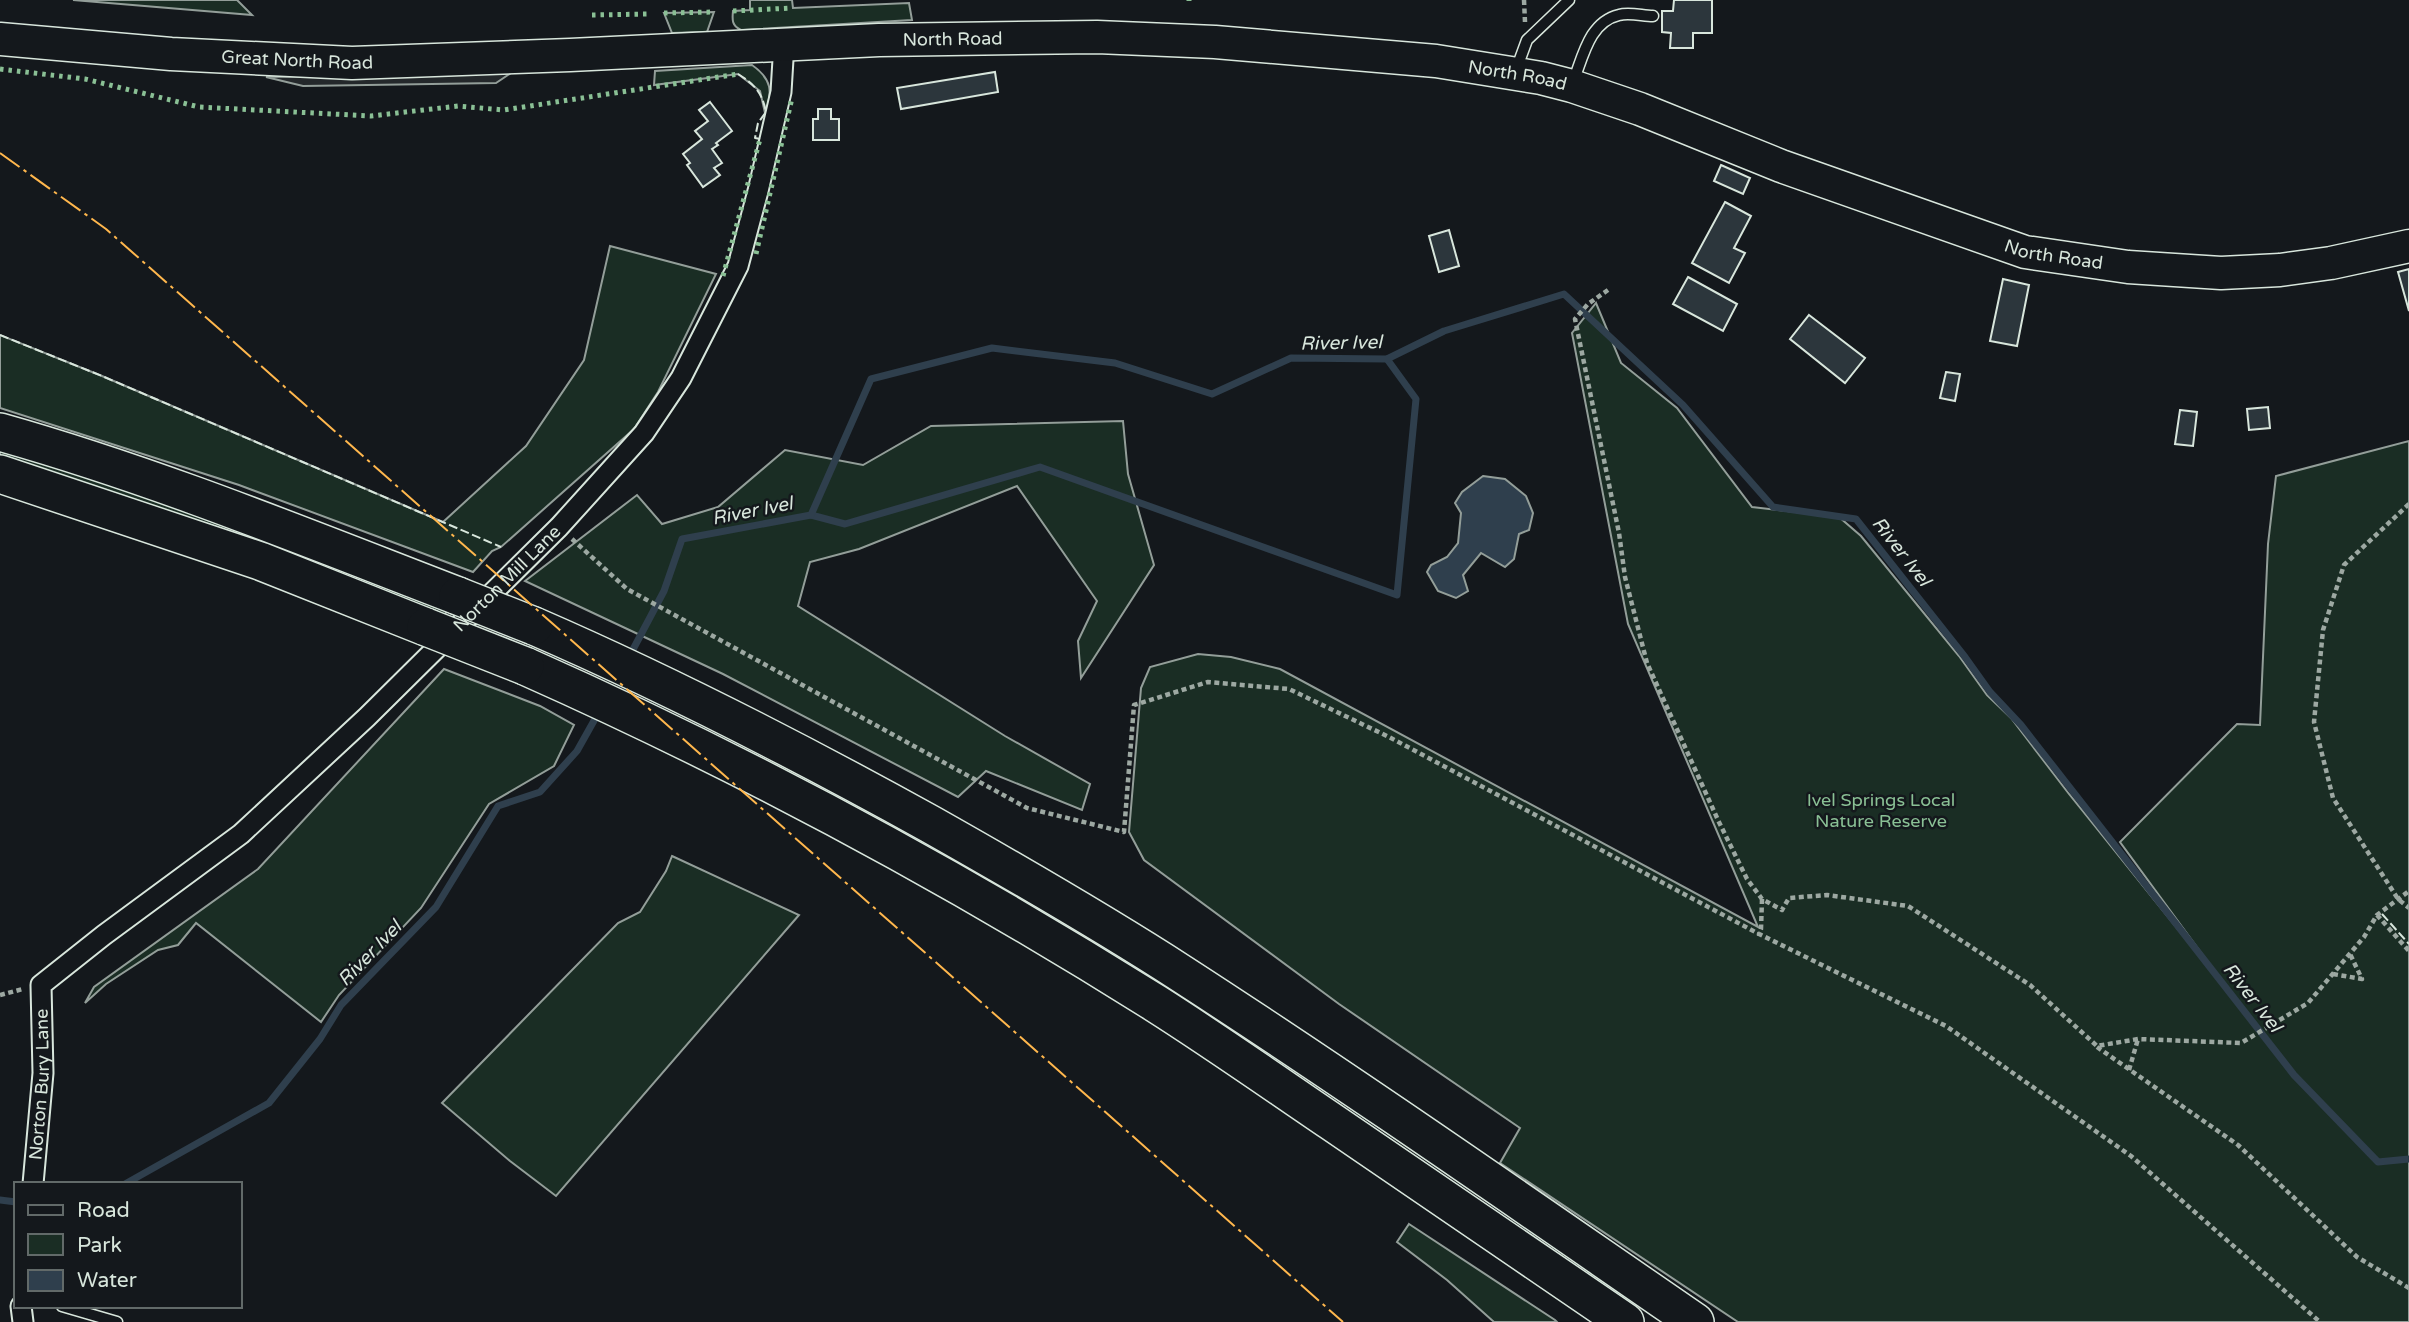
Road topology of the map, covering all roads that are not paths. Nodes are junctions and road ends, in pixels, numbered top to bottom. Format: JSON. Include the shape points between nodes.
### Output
{"nodes":[{"id":1,"x":1569,"y":0,"type":"edge"},
{"id":2,"x":1653,"y":16,"type":"dead end"},
{"id":3,"x":0,"y":40,"type":"edge"},
{"id":4,"x":784,"y":43,"type":"junction"},
{"id":5,"x":594,"y":54,"type":"joint"},
{"id":6,"x":1515,"y":74,"type":"junction"},
{"id":7,"x":1572,"y":86,"type":"junction"},
{"id":8,"x":2409,"y":246,"type":"edge"},
{"id":9,"x":0,"y":432,"type":"edge"},
{"id":10,"x":0,"y":474,"type":"edge"},
{"id":11,"x":41,"y":985,"type":"joint"},
{"id":12,"x":33,"y":1182,"type":"edge"},
{"id":13,"x":69,"y":1308,"type":"edge"},
{"id":14,"x":117,"y":1322,"type":"edge"},
{"id":15,"x":1625,"y":1322,"type":"edge"},
{"id":16,"x":1695,"y":1322,"type":"edge"}],
"edges":[{"from":1,"to":6,"type":"lane","via":[[1527,40]]},
{"from":2,"to":7,"type":"lane","via":[[1622,14],[1596,29]]},
{"from":3,"to":5,"type":"main road","name":"Great North Road","via":[[352,63]]},
{"from":4,"to":5,"type":"main road","name":"North Road"},
{"from":4,"to":6,"type":"main road","name":"North Road","via":[[1111,38],[1436,61]]},
{"from":4,"to":11,"type":"street","name":"Norton Mill Lane","via":[[781,92],[738,266],[681,378],[644,433],[559,527],[241,834]]},
{"from":6,"to":7,"type":"main road","name":"North Road"},
{"from":7,"to":8,"type":"main road","name":"North Road","via":[[2025,252],[2128,267],[2221,273],[2331,263]]},
{"from":9,"to":16,"type":"highway","bridge":true,"via":[[205,500],[534,626],[805,755],[1033,882],[1180,972]]},
{"from":10,"to":15,"type":"highway","bridge":true,"via":[[260,561],[525,666],[780,787],[919,861],[1169,1012]]},
{"from":11,"to":12,"type":"street","name":"Norton Bury Lane","via":[[43,1073]]},
{"from":13,"to":14,"type":"lane"}]}
